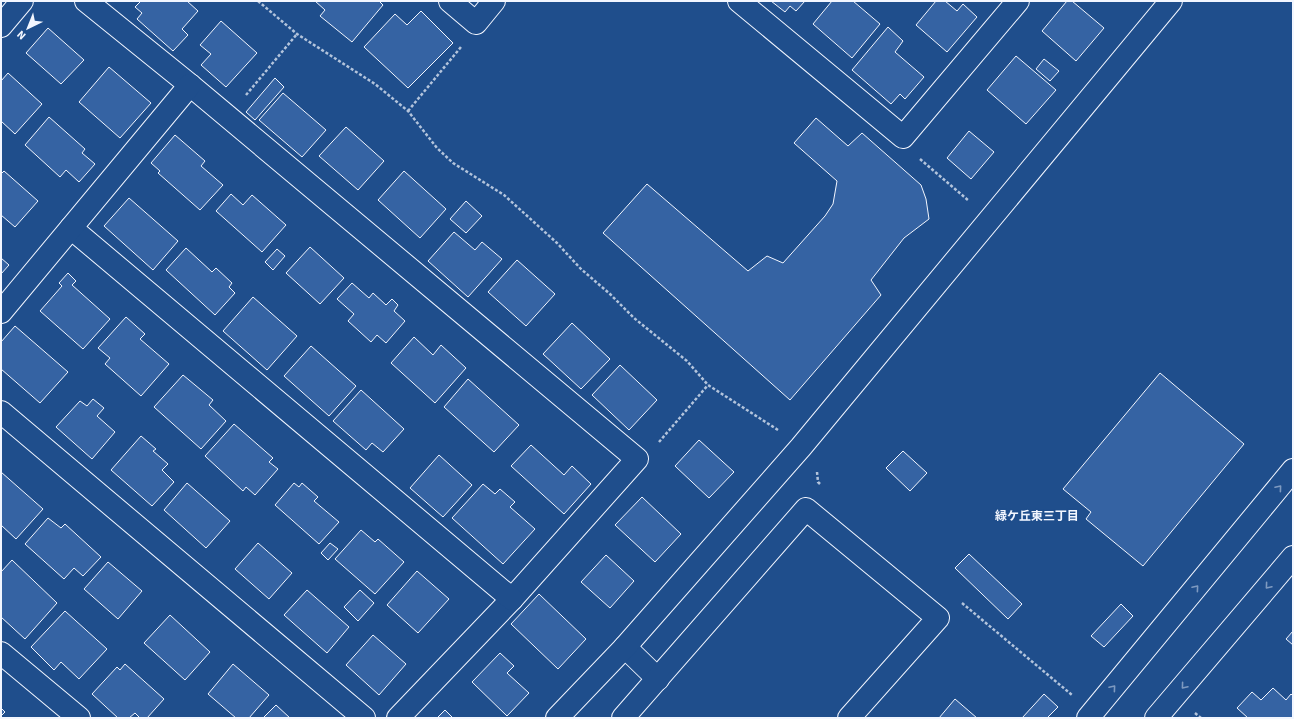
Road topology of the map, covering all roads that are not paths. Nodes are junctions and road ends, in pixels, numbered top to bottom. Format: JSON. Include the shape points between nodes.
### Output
{"nodes":[{"id":1,"x":22,"y":1,"type":"edge"},
{"id":2,"x":86,"y":1,"type":"edge"},
{"id":3,"x":450,"y":1,"type":"edge"},
{"id":4,"x":494,"y":1,"type":"edge"},
{"id":5,"x":739,"y":1,"type":"edge"},
{"id":6,"x":1018,"y":1,"type":"edge"},
{"id":7,"x":1171,"y":1,"type":"edge"},
{"id":8,"x":1,"y":26,"type":"edge"},
{"id":9,"x":190,"y":85,"type":"junction"},
{"id":10,"x":70,"y":228,"type":"junction"},
{"id":11,"x":1,"y":312,"type":"edge"},
{"id":12,"x":1,"y":412,"type":"edge"},
{"id":13,"x":1293,"y":470,"type":"edge"},
{"id":14,"x":1293,"y":557,"type":"edge"},
{"id":15,"x":512,"y":599,"type":"junction"},
{"id":16,"x":625,"y":647,"type":"junction"},
{"id":17,"x":1,"y":653,"type":"edge"},
{"id":18,"x":658,"y":679,"type":"junction"},
{"id":19,"x":79,"y":718,"type":"edge"},
{"id":20,"x":364,"y":718,"type":"edge"},
{"id":21,"x":398,"y":718,"type":"edge"},
{"id":22,"x":557,"y":718,"type":"edge"},
{"id":23,"x":623,"y":718,"type":"edge"},
{"id":24,"x":849,"y":718,"type":"edge"},
{"id":25,"x":1088,"y":718,"type":"edge"},
{"id":26,"x":1156,"y":718,"type":"edge"}],
"edges":[{"from":1,"to":8,"type":"street"},
{"from":2,"to":9,"type":"street"},
{"from":3,"to":4,"type":"street","via":[[476,23]]},
{"from":5,"to":6,"type":"street","via":[[903,137]]},
{"from":7,"to":16,"type":"street","via":[[801,447]]},
{"from":9,"to":10,"type":"street"},
{"from":9,"to":15,"type":"street","via":[[637,459]]},
{"from":10,"to":11,"type":"street"},
{"from":10,"to":15,"type":"street"},
{"from":12,"to":20,"type":"street"},
{"from":25,"to":13,"type":"street","one_way":true},
{"from":14,"to":26,"type":"street","one_way":true},
{"from":15,"to":21,"type":"street"},
{"from":16,"to":18,"type":"street"},
{"from":16,"to":22,"type":"street"},
{"from":17,"to":19,"type":"street"},
{"from":18,"to":23,"type":"street"},
{"from":18,"to":24,"type":"street","via":[[806,509],[938,618]]}]}
